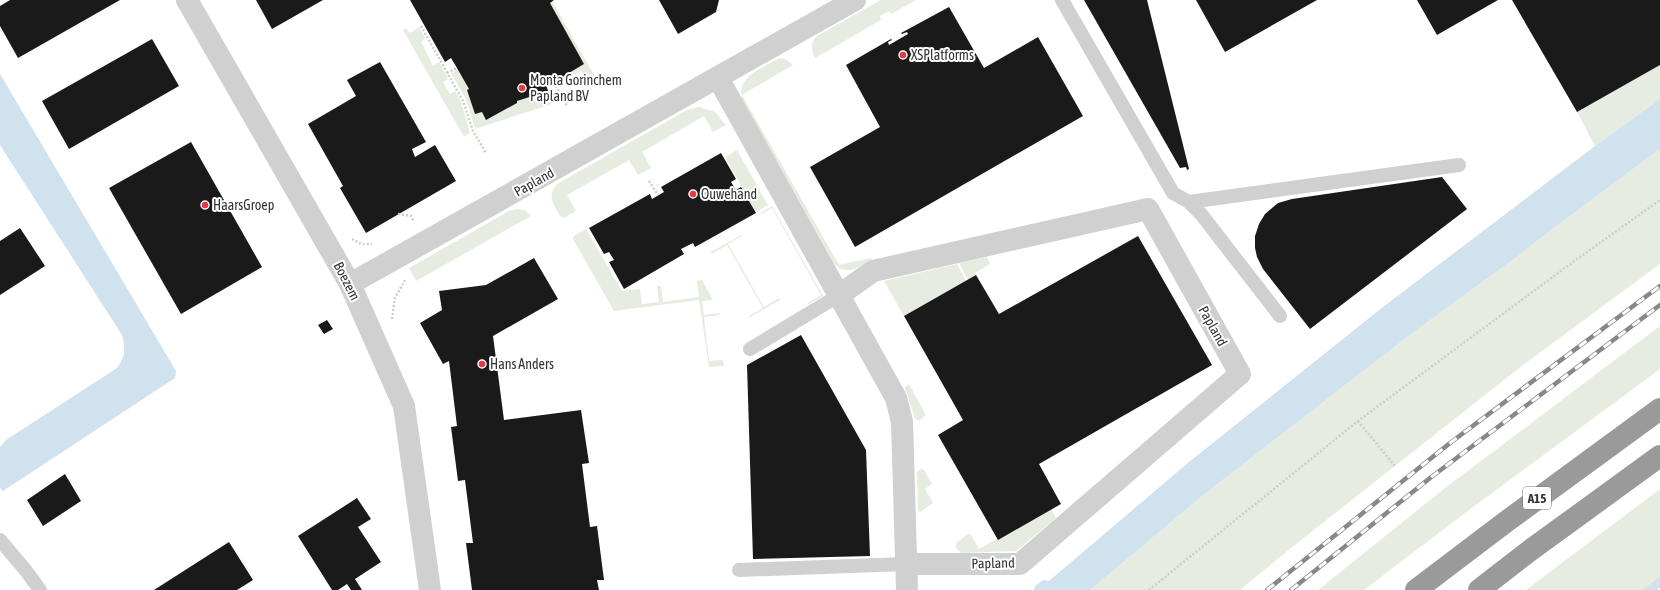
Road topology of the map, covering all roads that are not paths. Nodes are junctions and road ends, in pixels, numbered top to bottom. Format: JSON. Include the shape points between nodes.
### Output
{"nodes":[{"id":1,"x":187,"y":0,"type":"edge"},
{"id":2,"x":855,"y":0,"type":"edge"},
{"id":3,"x":1062,"y":0,"type":"edge"},
{"id":4,"x":718,"y":78,"type":"junction"},
{"id":5,"x":1458,"y":165,"type":"dead end"},
{"id":6,"x":1189,"y":202,"type":"junction"},
{"id":7,"x":350,"y":284,"type":"junction"},
{"id":8,"x":838,"y":296,"type":"junction"},
{"id":9,"x":1280,"y":316,"type":"dead end"},
{"id":10,"x":750,"y":349,"type":"dead end"},
{"id":11,"x":1660,"y":409,"type":"edge"},
{"id":12,"x":1660,"y":456,"type":"edge"},
{"id":13,"x":0,"y":540,"type":"edge"},
{"id":14,"x":907,"y":564,"type":"junction"},
{"id":15,"x":739,"y":570,"type":"dead end"},
{"id":16,"x":40,"y":590,"type":"edge"},
{"id":17,"x":430,"y":590,"type":"edge"},
{"id":18,"x":907,"y":590,"type":"edge"},
{"id":19,"x":1416,"y":590,"type":"edge"},
{"id":20,"x":1480,"y":590,"type":"edge"}],
"edges":[{"from":1,"to":7,"type":"street","name":"Boezem"},
{"from":2,"to":4,"type":"street","name":"Papland"},
{"from":3,"to":6,"type":"lane","via":[[1173,193]]},
{"from":4,"to":7,"type":"street","name":"Papland"},
{"from":4,"to":8,"type":"street"},
{"from":5,"to":6,"type":"lane"},
{"from":6,"to":9,"type":"lane"},
{"from":7,"to":17,"type":"street","name":"Boezem","via":[[404,406]]},
{"from":8,"to":10,"type":"lane","name":"Papland"},
{"from":8,"to":14,"type":"street","via":[[896,398],[902,422]]},
{"from":8,"to":14,"type":"street","name":"Papland","via":[[873,271],[1148,209],[1240,374],[1020,564]]},
{"from":11,"to":19,"type":"highway","number":"A15","via":[[1507,520]]},
{"from":12,"to":20,"type":"highway"},
{"from":13,"to":16,"type":"lane"},
{"from":14,"to":15,"type":"lane","name":"Papland"},
{"from":14,"to":18,"type":"street"}]}
